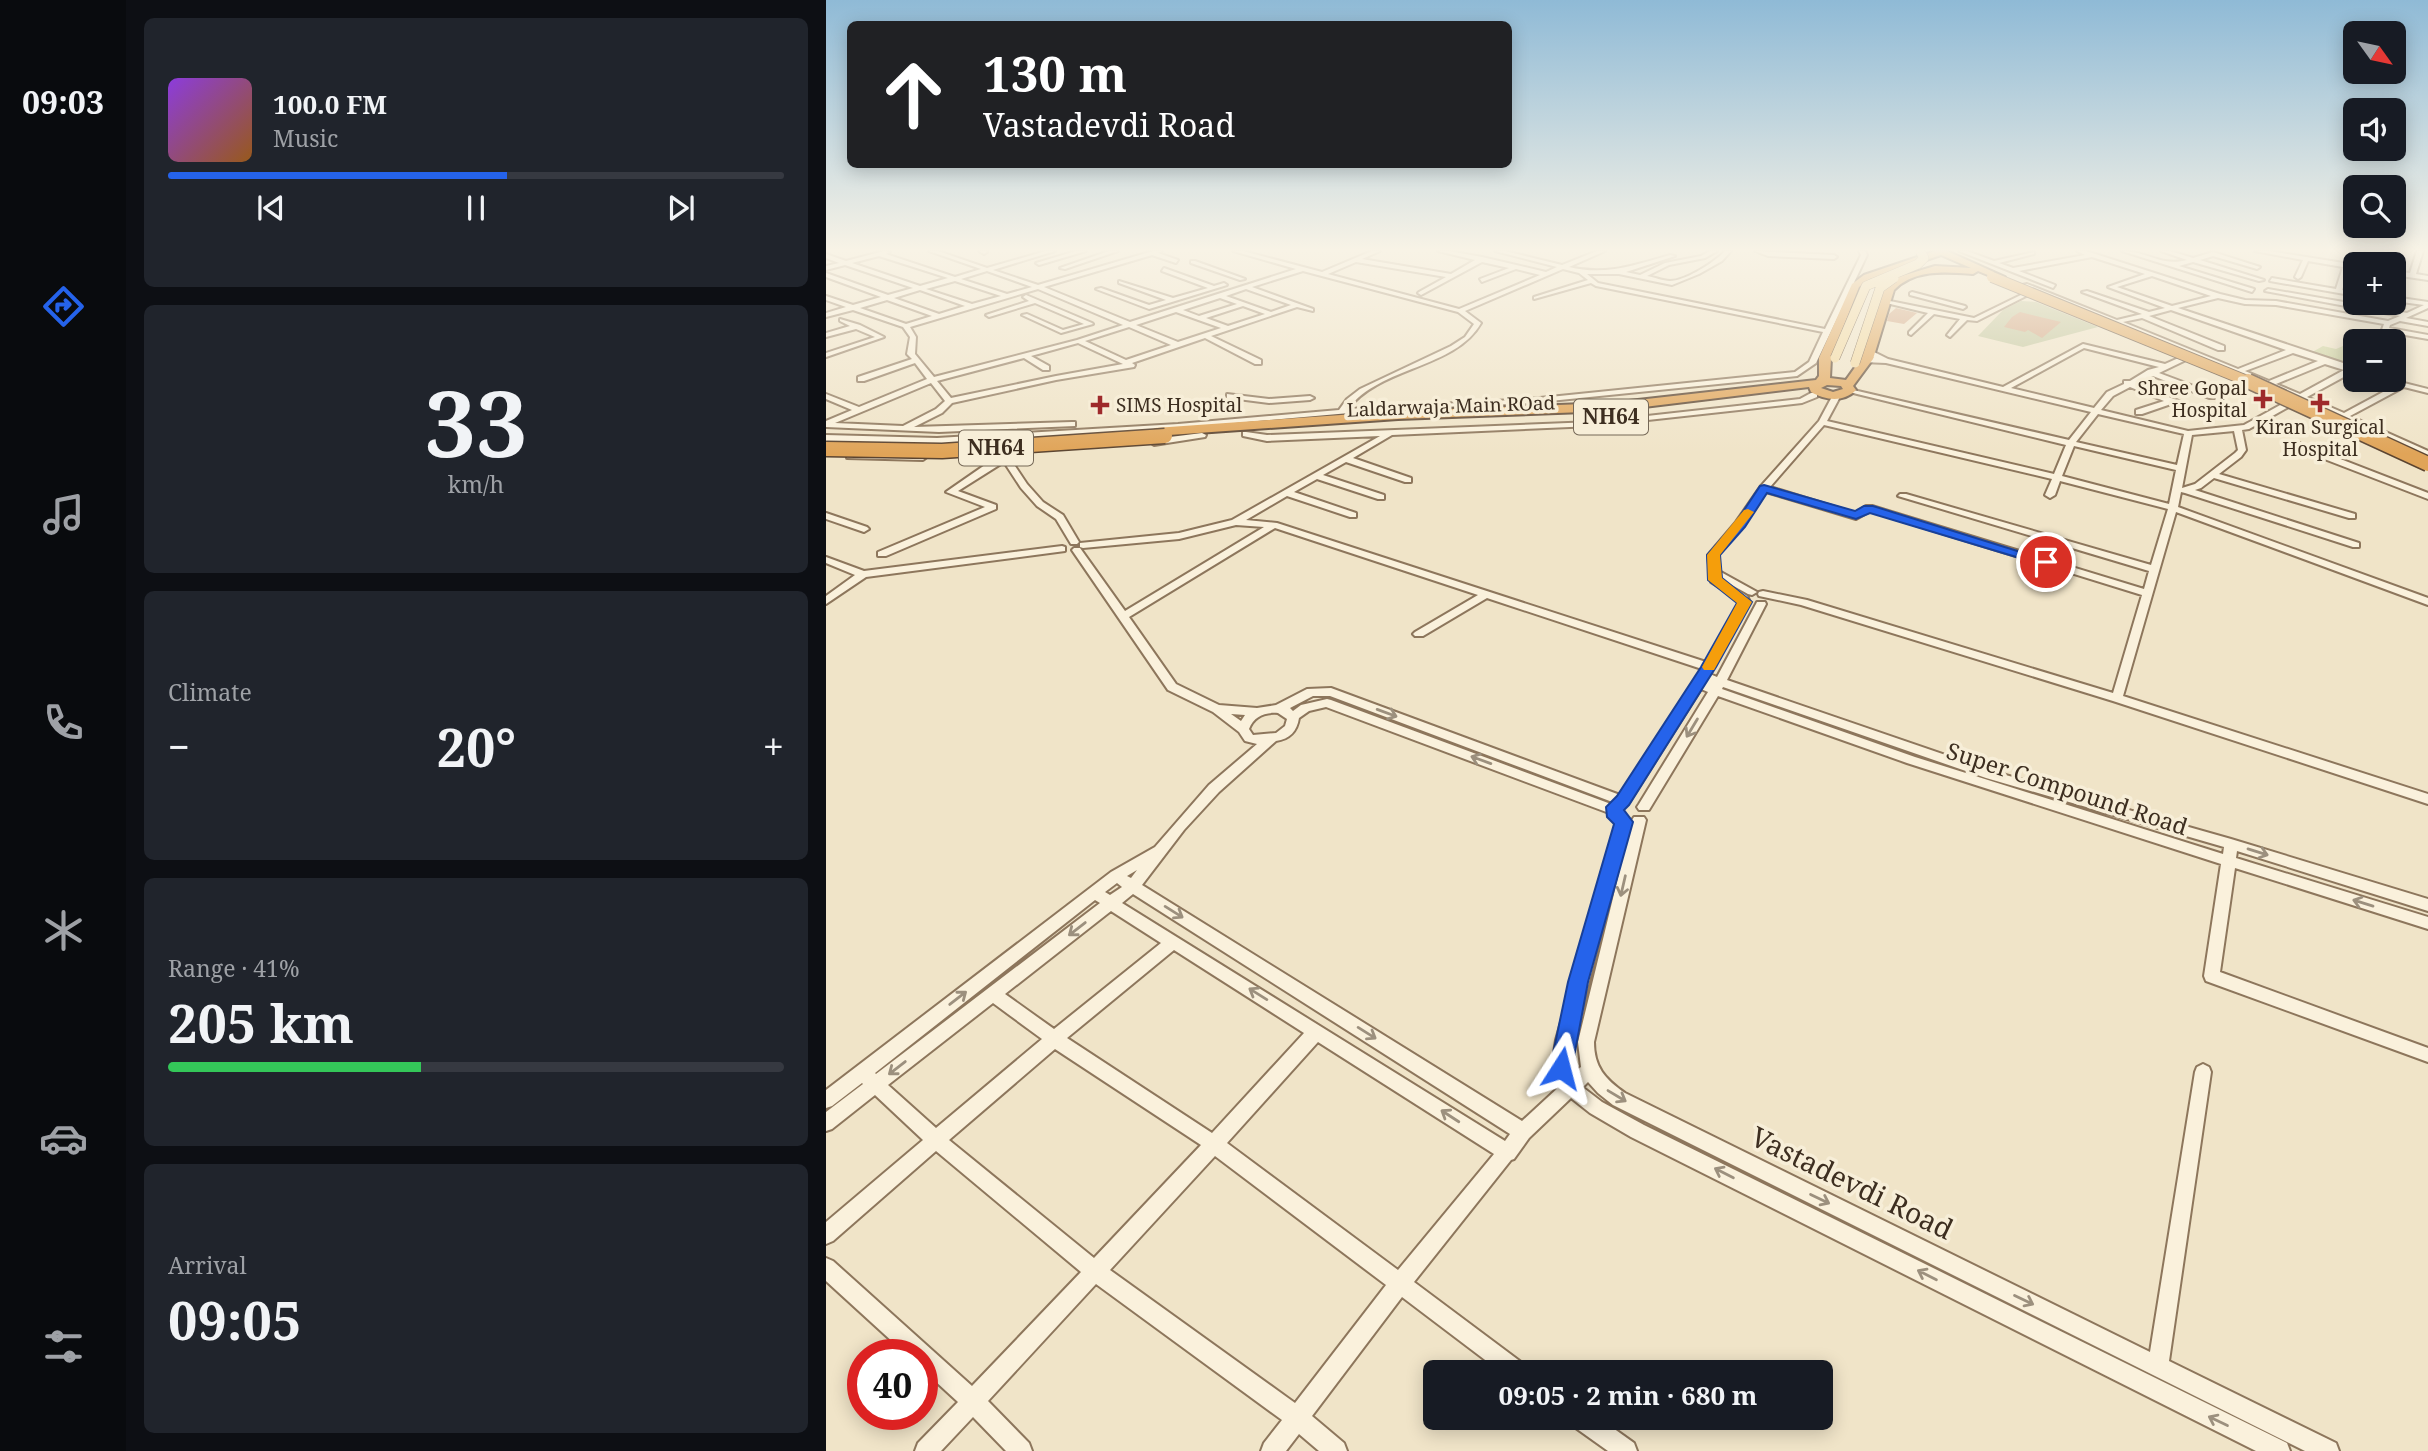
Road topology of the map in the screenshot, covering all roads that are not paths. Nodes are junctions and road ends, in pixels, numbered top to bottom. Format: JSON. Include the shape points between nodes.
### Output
{"nodes":[{"id":1,"x":1965,"y":318,"type":"edge"},
{"id":2,"x":885,"y":319,"type":"edge"},
{"id":3,"x":929,"y":319,"type":"edge"},
{"id":4,"x":1028,"y":319,"type":"edge"},
{"id":5,"x":1078,"y":319,"type":"edge"},
{"id":6,"x":1114,"y":319,"type":"edge"},
{"id":7,"x":1147,"y":319,"type":"edge"},
{"id":8,"x":1201,"y":319,"type":"edge"},
{"id":9,"x":1256,"y":319,"type":"edge"},
{"id":10,"x":1472,"y":319,"type":"edge"},
{"id":11,"x":1758,"y":319,"type":"edge"},
{"id":12,"x":1832,"y":319,"type":"edge"},
{"id":13,"x":1841,"y":319,"type":"edge"},
{"id":14,"x":1852,"y":319,"type":"edge"},
{"id":15,"x":1873,"y":319,"type":"edge"},
{"id":16,"x":1879,"y":319,"type":"edge"},
{"id":17,"x":1925,"y":319,"type":"edge"},
{"id":18,"x":2091,"y":319,"type":"edge"},
{"id":19,"x":2100,"y":319,"type":"edge"},
{"id":20,"x":2111,"y":319,"type":"edge"},
{"id":21,"x":2131,"y":319,"type":"edge"},
{"id":22,"x":2155,"y":319,"type":"edge"},
{"id":23,"x":2203,"y":319,"type":"edge"},
{"id":24,"x":2360,"y":319,"type":"edge"},
{"id":25,"x":2399,"y":319,"type":"joint"},
{"id":26,"x":2119,"y":322,"type":"junction"},
{"id":27,"x":850,"y":323,"type":"junction"},
{"id":28,"x":2428,"y":324,"type":"edge"},
{"id":29,"x":1129,"y":325,"type":"junction"},
{"id":30,"x":2107,"y":325,"type":"junction"},
{"id":31,"x":906,"y":326,"type":"junction"},
{"id":32,"x":2387,"y":326,"type":"junction"},
{"id":33,"x":1227,"y":328,"type":"junction"},
{"id":34,"x":2386,"y":329,"type":"edge"},
{"id":35,"x":826,"y":330,"type":"edge"},
{"id":36,"x":871,"y":331,"type":"junction"},
{"id":37,"x":1826,"y":331,"type":"junction"},
{"id":38,"x":2415,"y":331,"type":"junction"},
{"id":39,"x":1911,"y":333,"type":"dead end"},
{"id":40,"x":826,"y":335,"type":"edge"},
{"id":41,"x":1206,"y":335,"type":"junction"},
{"id":42,"x":1950,"y":335,"type":"dead end"},
{"id":43,"x":2428,"y":337,"type":"edge"},
{"id":44,"x":1079,"y":341,"type":"junction"},
{"id":45,"x":1178,"y":345,"type":"junction"},
{"id":46,"x":2412,"y":345,"type":"dead end"},
{"id":47,"x":2221,"y":348,"type":"dead end"},
{"id":48,"x":2290,"y":351,"type":"junction"},
{"id":49,"x":826,"y":352,"type":"edge"},
{"id":50,"x":1025,"y":355,"type":"junction"},
{"id":51,"x":2183,"y":358,"type":"junction"},
{"id":52,"x":1835,"y":359,"type":"dead end"},
{"id":53,"x":1863,"y":359,"type":"junction"},
{"id":54,"x":917,"y":360,"type":"junction"},
{"id":55,"x":1126,"y":362,"type":"junction"},
{"id":56,"x":1258,"y":362,"type":"dead end"},
{"id":57,"x":2323,"y":362,"type":"junction"},
{"id":58,"x":2163,"y":366,"type":"junction"},
{"id":59,"x":2343,"y":367,"type":"edge"},
{"id":60,"x":1046,"y":369,"type":"dead end"},
{"id":61,"x":2239,"y":371,"type":"junction"},
{"id":62,"x":2151,"y":372,"type":"junction"},
{"id":63,"x":2343,"y":375,"type":"edge"},
{"id":64,"x":861,"y":379,"type":"dead end"},
{"id":65,"x":932,"y":380,"type":"junction"},
{"id":66,"x":2428,"y":382,"type":"edge"},
{"id":67,"x":2127,"y":383,"type":"junction"},
{"id":68,"x":2269,"y":384,"type":"junction"},
{"id":69,"x":2406,"y":385,"type":"edge"},
{"id":70,"x":2194,"y":388,"type":"junction"},
{"id":71,"x":1831,"y":389,"type":"junction"},
{"id":72,"x":2003,"y":390,"type":"junction"},
{"id":73,"x":2424,"y":390,"type":"edge"},
{"id":74,"x":2388,"y":392,"type":"edge"},
{"id":75,"x":826,"y":396,"type":"edge"},
{"id":76,"x":1230,"y":396,"type":"dead end"},
{"id":77,"x":2212,"y":396,"type":"dead end"},
{"id":78,"x":2301,"y":397,"type":"junction"},
{"id":79,"x":1310,"y":398,"type":"dead end"},
{"id":80,"x":2168,"y":400,"type":"junction"},
{"id":81,"x":949,"y":401,"type":"junction"},
{"id":82,"x":1269,"y":401,"type":"junction"},
{"id":83,"x":2289,"y":404,"type":"junction"},
{"id":84,"x":858,"y":410,"type":"junction"},
{"id":85,"x":1342,"y":411,"type":"junction"},
{"id":86,"x":2095,"y":411,"type":"junction"},
{"id":87,"x":2196,"y":411,"type":"dead end"},
{"id":88,"x":2139,"y":412,"type":"dead end"},
{"id":89,"x":2343,"y":417,"type":"junction"},
{"id":90,"x":1395,"y":420,"type":"junction"},
{"id":91,"x":1822,"y":422,"type":"junction"},
{"id":92,"x":1244,"y":424,"type":"junction"},
{"id":93,"x":826,"y":425,"type":"edge"},
{"id":94,"x":2238,"y":428,"type":"junction"},
{"id":95,"x":904,"y":429,"type":"junction"},
{"id":96,"x":1162,"y":431,"type":"junction"},
{"id":97,"x":2188,"y":433,"type":"junction"},
{"id":98,"x":1202,"y":435,"type":"junction"},
{"id":99,"x":826,"y":438,"type":"edge"},
{"id":100,"x":912,"y":441,"type":"junction"},
{"id":101,"x":930,"y":441,"type":"junction"},
{"id":102,"x":826,"y":443,"type":"edge"},
{"id":103,"x":2071,"y":443,"type":"junction"},
{"id":104,"x":2291,"y":443,"type":"dead end"},
{"id":105,"x":826,"y":452,"type":"edge"},
{"id":106,"x":1006,"y":454,"type":"junction"},
{"id":107,"x":2428,"y":454,"type":"edge"},
{"id":108,"x":888,"y":457,"type":"junction"},
{"id":109,"x":916,"y":457,"type":"junction"},
{"id":110,"x":1346,"y":459,"type":"junction"},
{"id":111,"x":2428,"y":463,"type":"edge"},
{"id":112,"x":2181,"y":469,"type":"junction"},
{"id":113,"x":2212,"y":475,"type":"junction"},
{"id":114,"x":1316,"y":476,"type":"junction"},
{"id":115,"x":2057,"y":477,"type":"junction"},
{"id":116,"x":1408,"y":480,"type":"dead end"},
{"id":117,"x":1764,"y":488,"type":"junction"},
{"id":118,"x":2186,"y":490,"type":"junction"},
{"id":119,"x":1287,"y":493,"type":"junction"},
{"id":120,"x":2176,"y":493,"type":"junction"},
{"id":121,"x":2050,"y":495,"type":"dead end"},
{"id":122,"x":1903,"y":496,"type":"dead end"},
{"id":123,"x":2428,"y":496,"type":"edge"},
{"id":124,"x":1381,"y":497,"type":"dead end"},
{"id":125,"x":2172,"y":508,"type":"junction"},
{"id":126,"x":1353,"y":515,"type":"dead end"},
{"id":127,"x":826,"y":516,"type":"edge"},
{"id":128,"x":2352,"y":516,"type":"dead end"},
{"id":129,"x":1235,"y":522,"type":"junction"},
{"id":130,"x":1275,"y":525,"type":"junction"},
{"id":131,"x":864,"y":529,"type":"dead end"},
{"id":132,"x":2356,"y":545,"type":"dead end"},
{"id":133,"x":1078,"y":546,"type":"junction"},
{"id":134,"x":882,"y":554,"type":"dead end"},
{"id":135,"x":826,"y":560,"type":"edge"},
{"id":136,"x":2155,"y":569,"type":"junction"},
{"id":137,"x":1717,"y":573,"type":"joint"},
{"id":138,"x":863,"y":574,"type":"junction"},
{"id":139,"x":2147,"y":593,"type":"junction"},
{"id":140,"x":1488,"y":594,"type":"junction"},
{"id":141,"x":1755,"y":599,"type":"junction"},
{"id":142,"x":826,"y":601,"type":"edge"},
{"id":143,"x":2428,"y":602,"type":"edge"},
{"id":144,"x":1124,"y":616,"type":"junction"},
{"id":145,"x":1419,"y":634,"type":"dead end"},
{"id":146,"x":1703,"y":676,"type":"junction"},
{"id":147,"x":1718,"y":686,"type":"junction"},
{"id":148,"x":2117,"y":698,"type":"junction"},
{"id":149,"x":1217,"y":709,"type":"junction"},
{"id":150,"x":1278,"y":709,"type":"junction"},
{"id":151,"x":1258,"y":712,"type":"junction"},
{"id":152,"x":1293,"y":716,"type":"junction"},
{"id":153,"x":1246,"y":733,"type":"junction"},
{"id":154,"x":1271,"y":740,"type":"junction"},
{"id":155,"x":1242,"y":760,"type":"junction"},
{"id":156,"x":2428,"y":799,"type":"edge"},
{"id":157,"x":1627,"y":810,"type":"junction"},
{"id":158,"x":2231,"y":844,"type":"junction"},
{"id":159,"x":1161,"y":848,"type":"junction"},
{"id":160,"x":2227,"y":863,"type":"junction"},
{"id":161,"x":1116,"y":876,"type":"junction"},
{"id":162,"x":1133,"y":886,"type":"junction"},
{"id":163,"x":1095,"y":893,"type":"junction"},
{"id":164,"x":1111,"y":903,"type":"junction"},
{"id":165,"x":2428,"y":905,"type":"edge"},
{"id":166,"x":2428,"y":923,"type":"edge"},
{"id":167,"x":1173,"y":942,"type":"junction"},
{"id":168,"x":993,"y":994,"type":"junction"},
{"id":169,"x":1317,"y":1031,"type":"junction"},
{"id":170,"x":1054,"y":1039,"type":"junction"},
{"id":171,"x":2428,"y":1055,"type":"edge"},
{"id":172,"x":1589,"y":1070,"type":"junction"},
{"id":173,"x":2203,"y":1072,"type":"dead end"},
{"id":174,"x":869,"y":1078,"type":"junction"},
{"id":175,"x":1570,"y":1086,"type":"junction"},
{"id":176,"x":826,"y":1100,"type":"edge"},
{"id":177,"x":826,"y":1123,"type":"edge"},
{"id":178,"x":1523,"y":1132,"type":"junction"},
{"id":179,"x":936,"y":1140,"type":"junction"},
{"id":180,"x":1214,"y":1144,"type":"junction"},
{"id":181,"x":1508,"y":1153,"type":"junction"},
{"id":182,"x":826,"y":1234,"type":"edge"},
{"id":183,"x":826,"y":1268,"type":"edge"},
{"id":184,"x":1095,"y":1271,"type":"junction"},
{"id":185,"x":1399,"y":1284,"type":"junction"},
{"id":186,"x":904,"y":1339,"type":"edge"},
{"id":187,"x":1502,"y":1360,"type":"edge"},
{"id":188,"x":2158,"y":1367,"type":"junction"},
{"id":189,"x":938,"y":1369,"type":"edge"},
{"id":190,"x":974,"y":1402,"type":"junction"},
{"id":191,"x":1297,"y":1418,"type":"junction"},
{"id":192,"x":1597,"y":1430,"type":"edge"},
{"id":193,"x":926,"y":1451,"type":"edge"},
{"id":194,"x":1021,"y":1451,"type":"edge"},
{"id":195,"x":1272,"y":1451,"type":"edge"},
{"id":196,"x":1336,"y":1451,"type":"edge"},
{"id":197,"x":1626,"y":1451,"type":"edge"},
{"id":198,"x":2279,"y":1451,"type":"edge"},
{"id":199,"x":2328,"y":1451,"type":"edge"}],
"edges":[{"from":1,"to":42,"type":"street"},
{"from":2,"to":31,"type":"street"},
{"from":3,"to":31,"type":"street"},
{"from":4,"to":5,"type":"street","via":[[1063,332],[1090,324]]},
{"from":6,"to":29,"type":"street"},
{"from":7,"to":29,"type":"street"},
{"from":8,"to":33,"type":"street"},
{"from":9,"to":33,"type":"street"},
{"from":10,"to":85,"type":"street","via":[[1478,323],[1467,340],[1378,383],[1345,404]]},
{"from":11,"to":37,"type":"street"},
{"from":12,"to":37,"type":"street"},
{"from":13,"to":71,"type":"highway","via":[[1825,358]]},
{"from":14,"to":52,"type":"main road","bridge":true},
{"from":15,"to":53,"type":"main road","bridge":true},
{"from":16,"to":53,"type":"highway"},
{"from":17,"to":39,"type":"street"},
{"from":18,"to":30,"type":"street"},
{"from":19,"to":111,"type":"highway","bridge":true},
{"from":20,"to":26,"type":"street"},
{"from":21,"to":26,"type":"street"},
{"from":22,"to":47,"type":"street"},
{"from":23,"to":48,"type":"street"},
{"from":24,"to":32,"type":"street"},
{"from":25,"to":28,"type":"street"},
{"from":25,"to":32,"type":"street"},
{"from":26,"to":30,"type":"street"},
{"from":26,"to":61,"type":"street"},
{"from":27,"to":35,"type":"street"},
{"from":27,"to":36,"type":"street"},
{"from":27,"to":40,"type":"street"},
{"from":29,"to":44,"type":"street"},
{"from":29,"to":45,"type":"street"},
{"from":30,"to":51,"type":"street"},
{"from":31,"to":54,"type":"street","via":[[913,337],[911,354]]},
{"from":32,"to":34,"type":"street"},
{"from":32,"to":38,"type":"street"},
{"from":33,"to":41,"type":"street"},
{"from":36,"to":49,"type":"street"},
{"from":36,"to":49,"type":"street","via":[[881,337]]},
{"from":37,"to":90,"type":"street","via":[[1812,363],[1797,374],[1530,401]]},
{"from":38,"to":43,"type":"street"},
{"from":38,"to":46,"type":"street"},
{"from":41,"to":45,"type":"street"},
{"from":41,"to":56,"type":"street"},
{"from":44,"to":50,"type":"street"},
{"from":44,"to":55,"type":"street"},
{"from":45,"to":55,"type":"street"},
{"from":48,"to":57,"type":"street"},
{"from":48,"to":61,"type":"street"},
{"from":50,"to":60,"type":"street"},
{"from":50,"to":65,"type":"street"},
{"from":51,"to":58,"type":"street"},
{"from":51,"to":83,"type":"street"},
{"from":53,"to":71,"type":"highway"},
{"from":53,"to":72,"type":"street"},
{"from":54,"to":64,"type":"street"},
{"from":54,"to":65,"type":"street"},
{"from":55,"to":81,"type":"street","via":[[1131,365]]},
{"from":57,"to":59,"type":"street"},
{"from":57,"to":68,"type":"street"},
{"from":58,"to":62,"type":"street"},
{"from":58,"to":72,"type":"street","via":[[2083,346]]},
{"from":61,"to":68,"type":"street"},
{"from":62,"to":67,"type":"street"},
{"from":62,"to":70,"type":"street"},
{"from":63,"to":78,"type":"street"},
{"from":65,"to":81,"type":"street"},
{"from":65,"to":84,"type":"street"},
{"from":66,"to":73,"type":"street"},
{"from":67,"to":80,"type":"street"},
{"from":67,"to":86,"type":"street"},
{"from":68,"to":78,"type":"street"},
{"from":69,"to":73,"type":"street"},
{"from":70,"to":77,"type":"street"},
{"from":70,"to":80,"type":"street"},
{"from":71,"to":90,"type":"highway","name":"Laldarwaja Main ROad","number":"NH64","via":[[1563,421]]},
{"from":71,"to":91,"type":"street"},
{"from":71,"to":103,"type":"street"},
{"from":72,"to":86,"type":"street"},
{"from":74,"to":89,"type":"street"},
{"from":75,"to":84,"type":"street"},
{"from":76,"to":82,"type":"street"},
{"from":78,"to":83,"type":"street"},
{"from":78,"to":89,"type":"street"},
{"from":79,"to":82,"type":"street"},
{"from":80,"to":87,"type":"street"},
{"from":80,"to":88,"type":"street"},
{"from":81,"to":95,"type":"street"},
{"from":82,"to":92,"type":"street"},
{"from":83,"to":94,"type":"street"},
{"from":83,"to":111,"type":"street"},
{"from":84,"to":93,"type":"street"},
{"from":85,"to":90,"type":"street"},
{"from":85,"to":92,"type":"street"},
{"from":86,"to":97,"type":"street"},
{"from":86,"to":103,"type":"street"},
{"from":89,"to":107,"type":"street"},
{"from":90,"to":92,"type":"highway","name":"Laldarwaja Main ROad","number":"NH64"},
{"from":90,"to":110,"type":"street"},
{"from":91,"to":115,"type":"street"},
{"from":91,"to":117,"type":"street"},
{"from":92,"to":96,"type":"highway","number":"NH64"},
{"from":92,"to":98,"type":"highway","name":"Laldarwaja Main ROad","number":"NH64"},
{"from":93,"to":95,"type":"street"},
{"from":94,"to":97,"type":"street"},
{"from":94,"to":113,"type":"street","via":[[2242,450]]},
{"from":95,"to":96,"type":"street","via":[[1162,418]]},
{"from":96,"to":98,"type":"highway","number":"NH64"},
{"from":96,"to":101,"type":"street"},
{"from":96,"to":102,"type":"highway","number":"NH64","bridge":true,"via":[[954,446]]},
{"from":96,"to":105,"type":"highway","number":"NH64","bridge":true,"via":[[942,452]]},
{"from":97,"to":112,"type":"street"},
{"from":98,"to":106,"type":"street"},
{"from":99,"to":100,"type":"street"},
{"from":100,"to":101,"type":"street"},
{"from":100,"to":108,"type":"street","via":[[890,450]]},
{"from":101,"to":109,"type":"street","via":[[928,451]]},
{"from":103,"to":112,"type":"street"},
{"from":103,"to":115,"type":"street"},
{"from":104,"to":123,"type":"street"},
{"from":105,"to":108,"type":"street"},
{"from":106,"to":109,"type":"street"},
{"from":106,"to":133,"type":"street","via":[[1024,486],[1060,517]]},
{"from":106,"to":134,"type":"street","via":[[950,492],[993,505],[991,508]]},
{"from":108,"to":109,"type":"street"},
{"from":110,"to":114,"type":"street"},
{"from":110,"to":116,"type":"street"},
{"from":112,"to":120,"type":"street"},
{"from":113,"to":118,"type":"street"},
{"from":113,"to":128,"type":"street"},
{"from":114,"to":119,"type":"street"},
{"from":114,"to":124,"type":"street"},
{"from":115,"to":121,"type":"street"},
{"from":115,"to":125,"type":"street"},
{"from":117,"to":137,"type":"street","via":[[1713,555]]},
{"from":117,"to":139,"type":"street","via":[[1856,516],[1868,509]]},
{"from":118,"to":120,"type":"street"},
{"from":118,"to":132,"type":"street"},
{"from":119,"to":126,"type":"street"},
{"from":119,"to":129,"type":"street"},
{"from":120,"to":125,"type":"street"},
{"from":122,"to":136,"type":"street"},
{"from":125,"to":136,"type":"street"},
{"from":125,"to":143,"type":"street"},
{"from":127,"to":131,"type":"street"},
{"from":129,"to":130,"type":"street","name":"Super Compound Road"},
{"from":129,"to":133,"type":"street","via":[[1197,533]]},
{"from":130,"to":140,"type":"street","name":"Super Compound Road"},
{"from":130,"to":144,"type":"street"},
{"from":133,"to":138,"type":"street"},
{"from":133,"to":144,"type":"street"},
{"from":135,"to":138,"type":"street"},
{"from":136,"to":139,"type":"street"},
{"from":137,"to":141,"type":"street","via":[[1715,580]]},
{"from":138,"to":142,"type":"street"},
{"from":139,"to":148,"type":"street"},
{"from":140,"to":145,"type":"street"},
{"from":140,"to":146,"type":"street","name":"Super Compound Road"},
{"from":141,"to":146,"type":"street"},
{"from":141,"to":147,"type":"street"},
{"from":141,"to":148,"type":"street","via":[[1812,606]]},
{"from":144,"to":149,"type":"street","via":[[1172,687]]},
{"from":146,"to":147,"type":"street","name":"Super Compound Road"},
{"from":146,"to":157,"type":"street"},
{"from":147,"to":157,"type":"street","one_way":true},
{"from":147,"to":158,"type":"street","name":"Super Compound Road","via":[[1991,775]]},
{"from":147,"to":160,"type":"street","name":"Super Compound Road","via":[[1911,760]]},
{"from":148,"to":156,"type":"street"},
{"from":149,"to":151,"type":"street"},
{"from":149,"to":153,"type":"street"},
{"from":150,"to":151,"type":"street"},
{"from":150,"to":152,"type":"street"},
{"from":150,"to":157,"type":"street","one_way":true,"via":[[1311,692],[1331,692]]},
{"from":151,"to":153,"type":"street","via":[[1248,718]]},
{"from":152,"to":154,"type":"street","via":[[1291,728]]},
{"from":157,"to":152,"type":"street","one_way":true,"via":[[1327,703]]},
{"from":153,"to":154,"type":"street"},
{"from":153,"to":155,"type":"street"},
{"from":154,"to":155,"type":"street"},
{"from":155,"to":159,"type":"street"},
{"from":157,"to":172,"type":"street","one_way":true,"via":[[1586,1042]]},
{"from":157,"to":175,"type":"street","via":[[1564,1040],[1561,1068]]},
{"from":158,"to":160,"type":"street"},
{"from":158,"to":165,"type":"street","name":"Super Compound Road","one_way":true},
{"from":159,"to":161,"type":"street"},
{"from":159,"to":162,"type":"street"},
{"from":166,"to":160,"type":"street","name":"Super Compound Road","one_way":true},
{"from":160,"to":171,"type":"street","via":[[2214,979]]},
{"from":161,"to":162,"type":"street"},
{"from":161,"to":163,"type":"street"},
{"from":162,"to":164,"type":"street"},
{"from":162,"to":178,"type":"street","one_way":true},
{"from":163,"to":164,"type":"street"},
{"from":174,"to":163,"type":"street","one_way":true},
{"from":164,"to":167,"type":"street"},
{"from":164,"to":168,"type":"street","one_way":true},
{"from":169,"to":167,"type":"street","one_way":true},
{"from":167,"to":170,"type":"street"},
{"from":168,"to":170,"type":"street"},
{"from":168,"to":174,"type":"street","one_way":true},
{"from":169,"to":180,"type":"street"},
{"from":181,"to":169,"type":"street","one_way":true},
{"from":170,"to":179,"type":"street"},
{"from":170,"to":180,"type":"street"},
{"from":172,"to":175,"type":"street"},
{"from":172,"to":188,"type":"street","name":"Vastadevdi Road","one_way":true,"via":[[1619,1099]]},
{"from":173,"to":188,"type":"street"},
{"from":174,"to":176,"type":"street"},
{"from":174,"to":177,"type":"street"},
{"from":174,"to":179,"type":"street"},
{"from":175,"to":178,"type":"street"},
{"from":198,"to":175,"type":"street","name":"Vastadevdi Road","one_way":true,"via":[[1690,1157],[1605,1112]]},
{"from":178,"to":181,"type":"street"},
{"from":179,"to":182,"type":"street"},
{"from":179,"to":184,"type":"street"},
{"from":180,"to":184,"type":"street"},
{"from":180,"to":185,"type":"street"},
{"from":181,"to":185,"type":"street"},
{"from":183,"to":186,"type":"street"},
{"from":184,"to":190,"type":"street"},
{"from":184,"to":191,"type":"street"},
{"from":185,"to":187,"type":"street"},
{"from":185,"to":191,"type":"street"},
{"from":188,"to":199,"type":"street","name":"Vastadevdi Road"},
{"from":189,"to":190,"type":"street"},
{"from":190,"to":193,"type":"street"},
{"from":190,"to":194,"type":"street"},
{"from":191,"to":195,"type":"street"},
{"from":191,"to":196,"type":"street"},
{"from":192,"to":197,"type":"street"}]}
